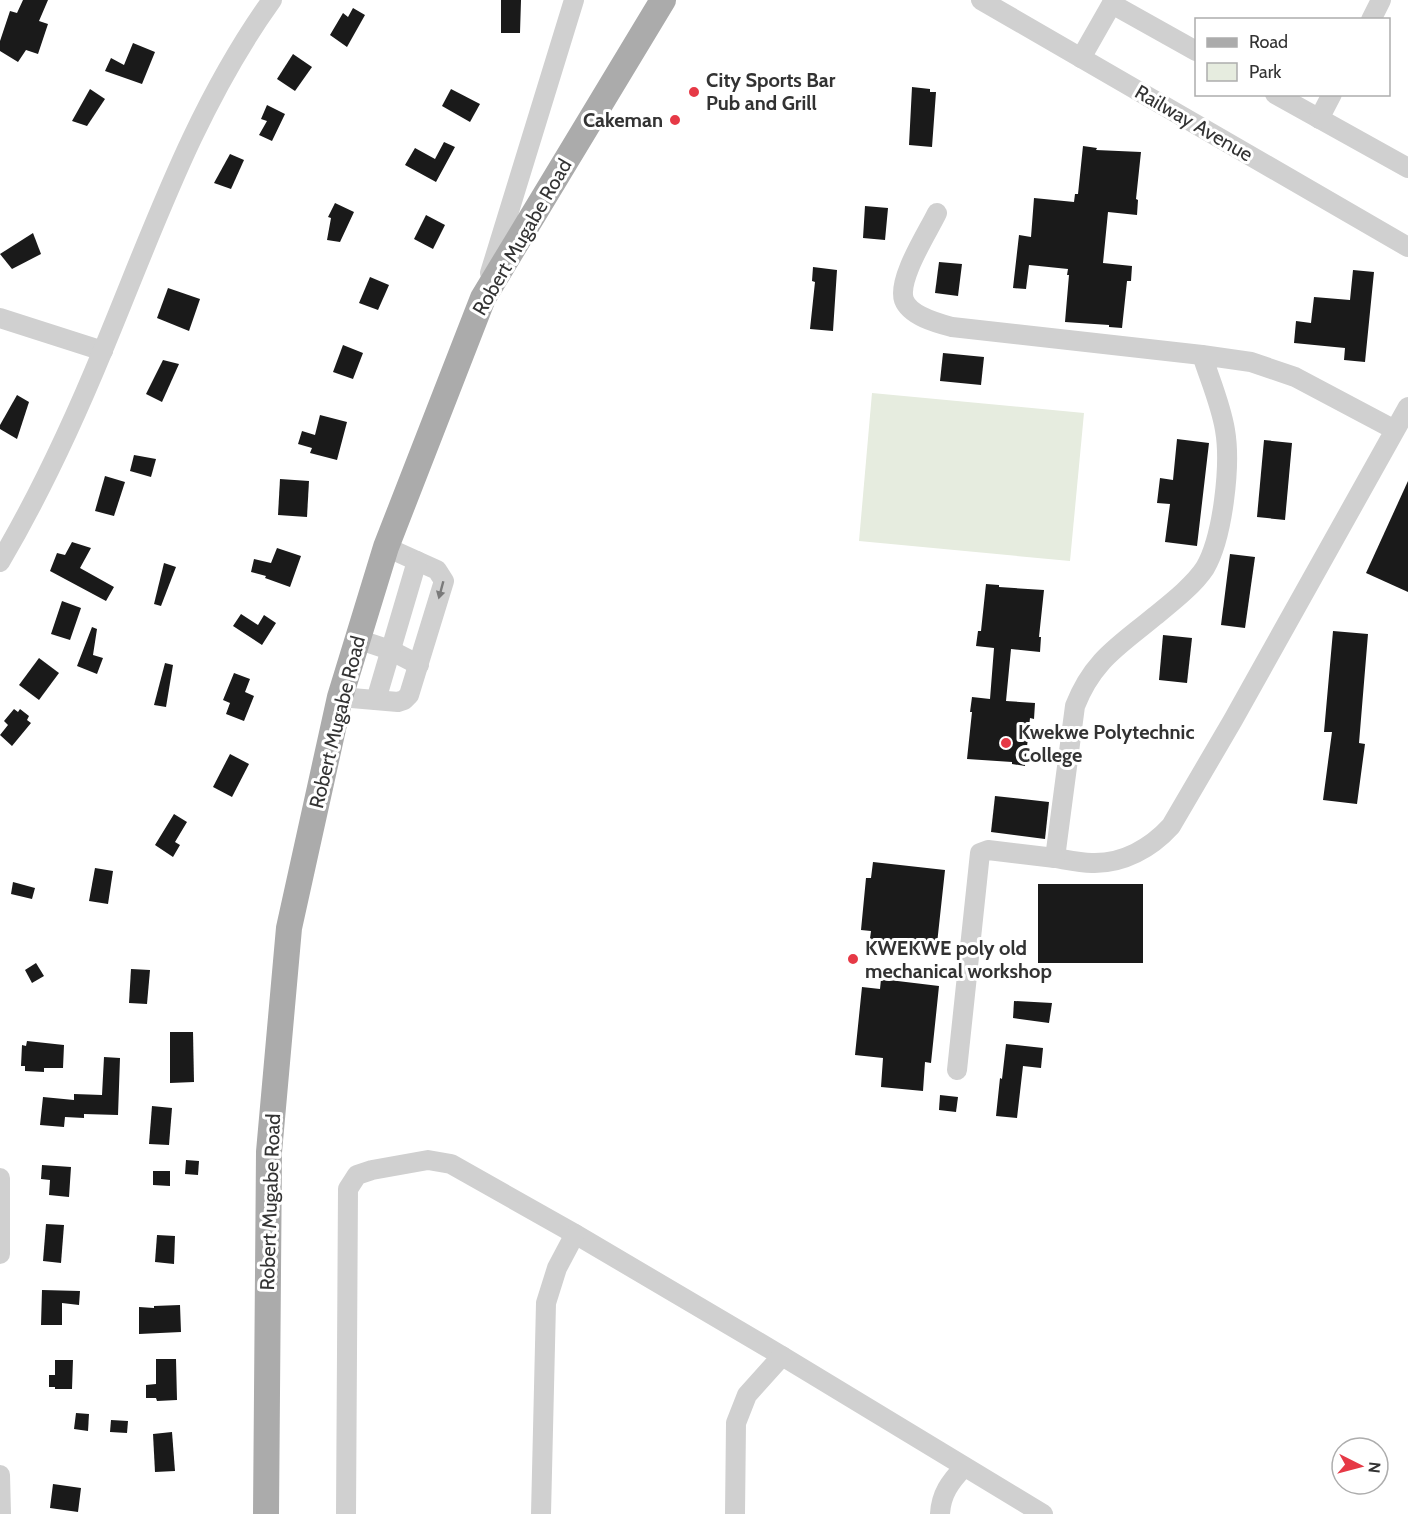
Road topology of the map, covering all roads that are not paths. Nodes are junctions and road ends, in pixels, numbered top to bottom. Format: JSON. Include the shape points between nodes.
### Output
{"nodes":[{"id":1,"x":272,"y":0,"type":"edge"},
{"id":2,"x":574,"y":0,"type":"edge"},
{"id":3,"x":663,"y":0,"type":"edge"},
{"id":4,"x":981,"y":0,"type":"edge"},
{"id":5,"x":1381,"y":0,"type":"edge"},
{"id":6,"x":1113,"y":2,"type":"edge"},
{"id":7,"x":1372,"y":18,"type":"edge"},
{"id":8,"x":1195,"y":50,"type":"edge"},
{"id":9,"x":1081,"y":58,"type":"junction"},
{"id":10,"x":1279,"y":96,"type":"edge"},
{"id":11,"x":1331,"y":96,"type":"edge"},
{"id":12,"x":1319,"y":119,"type":"junction"},
{"id":13,"x":1408,"y":168,"type":"edge"},
{"id":14,"x":937,"y":213,"type":"dead end"},
{"id":15,"x":1408,"y":247,"type":"edge"},
{"id":16,"x":483,"y":298,"type":"junction"},
{"id":17,"x":0,"y":318,"type":"edge"},
{"id":18,"x":103,"y":351,"type":"junction"},
{"id":19,"x":1202,"y":355,"type":"junction"},
{"id":20,"x":1408,"y":407,"type":"edge"},
{"id":21,"x":1395,"y":430,"type":"junction"},
{"id":22,"x":386,"y":547,"type":"junction"},
{"id":23,"x":417,"y":561,"type":"junction"},
{"id":24,"x":0,"y":562,"type":"edge"},
{"id":25,"x":357,"y":639,"type":"junction"},
{"id":26,"x":390,"y":650,"type":"junction"},
{"id":27,"x":419,"y":665,"type":"junction"},
{"id":28,"x":340,"y":697,"type":"junction"},
{"id":29,"x":376,"y":700,"type":"junction"},
{"id":30,"x":1054,"y":858,"type":"junction"},
{"id":31,"x":957,"y":1070,"type":"dead end"},
{"id":32,"x":0,"y":1179,"type":"edge"},
{"id":33,"x":575,"y":1234,"type":"junction"},
{"id":34,"x":0,"y":1254,"type":"edge"},
{"id":35,"x":782,"y":1356,"type":"junction"},
{"id":36,"x":963,"y":1467,"type":"junction"},
{"id":37,"x":0,"y":1475,"type":"edge"},
{"id":38,"x":1,"y":1514,"type":"edge"},
{"id":39,"x":266,"y":1514,"type":"edge"},
{"id":40,"x":346,"y":1514,"type":"edge"},
{"id":41,"x":541,"y":1514,"type":"edge"},
{"id":42,"x":735,"y":1514,"type":"edge"},
{"id":43,"x":940,"y":1514,"type":"edge"},
{"id":44,"x":1043,"y":1514,"type":"edge"}],
"edges":[{"from":1,"to":18,"type":"street","via":[[213,93],[159,210]]},
{"from":2,"to":16,"type":"street"},
{"from":3,"to":16,"type":"main road","name":"Robert Mugabe Road"},
{"from":4,"to":9,"type":"street","name":"Railway Avenue"},
{"from":5,"to":7,"type":"street"},
{"from":6,"to":8,"type":"street"},
{"from":6,"to":9,"type":"street"},
{"from":9,"to":15,"type":"street","name":"Railway Avenue"},
{"from":10,"to":12,"type":"street"},
{"from":11,"to":12,"type":"street"},
{"from":12,"to":13,"type":"street"},
{"from":14,"to":19,"type":"street","via":[[903,288],[904,301],[933,323]]},
{"from":16,"to":22,"type":"main road","name":"Robert Mugabe Road"},
{"from":17,"to":18,"type":"street"},
{"from":18,"to":24,"type":"street","via":[[32,507]]},
{"from":19,"to":21,"type":"street","via":[[1251,362],[1295,377]]},
{"from":19,"to":30,"type":"street","via":[[1225,430],[1223,507],[1215,546],[1204,570],[1123,641],[1083,685],[1075,706]]},
{"from":20,"to":21,"type":"street"},
{"from":21,"to":30,"type":"street","via":[[1171,826],[1159,840],[1117,860],[1093,863]]},
{"from":22,"to":23,"type":"street"},
{"from":22,"to":25,"type":"main road","name":"Robert Mugabe Road"},
{"from":23,"to":26,"type":"street"},
{"from":23,"to":27,"type":"street","one_way":true,"via":[[438,570],[444,581]]},
{"from":25,"to":26,"type":"street"},
{"from":25,"to":28,"type":"main road","name":"Robert Mugabe Road"},
{"from":26,"to":27,"type":"street"},
{"from":26,"to":29,"type":"street"},
{"from":27,"to":29,"type":"street","via":[[405,700]]},
{"from":28,"to":29,"type":"street"},
{"from":28,"to":39,"type":"main road","name":"Robert Mugabe Road","via":[[289,928],[269,1152]]},
{"from":30,"to":31,"type":"street","via":[[988,850],[980,853]]},
{"from":32,"to":34,"type":"street"},
{"from":33,"to":35,"type":"street"},
{"from":33,"to":40,"type":"street","via":[[451,1164],[429,1160],[357,1175],[348,1189]]},
{"from":33,"to":41,"type":"street","via":[[557,1268],[546,1303]]},
{"from":35,"to":36,"type":"street"},
{"from":35,"to":42,"type":"street","via":[[747,1395],[736,1423]]},
{"from":36,"to":43,"type":"street","via":[[948,1484]]},
{"from":36,"to":44,"type":"street"},
{"from":37,"to":38,"type":"street"}]}
